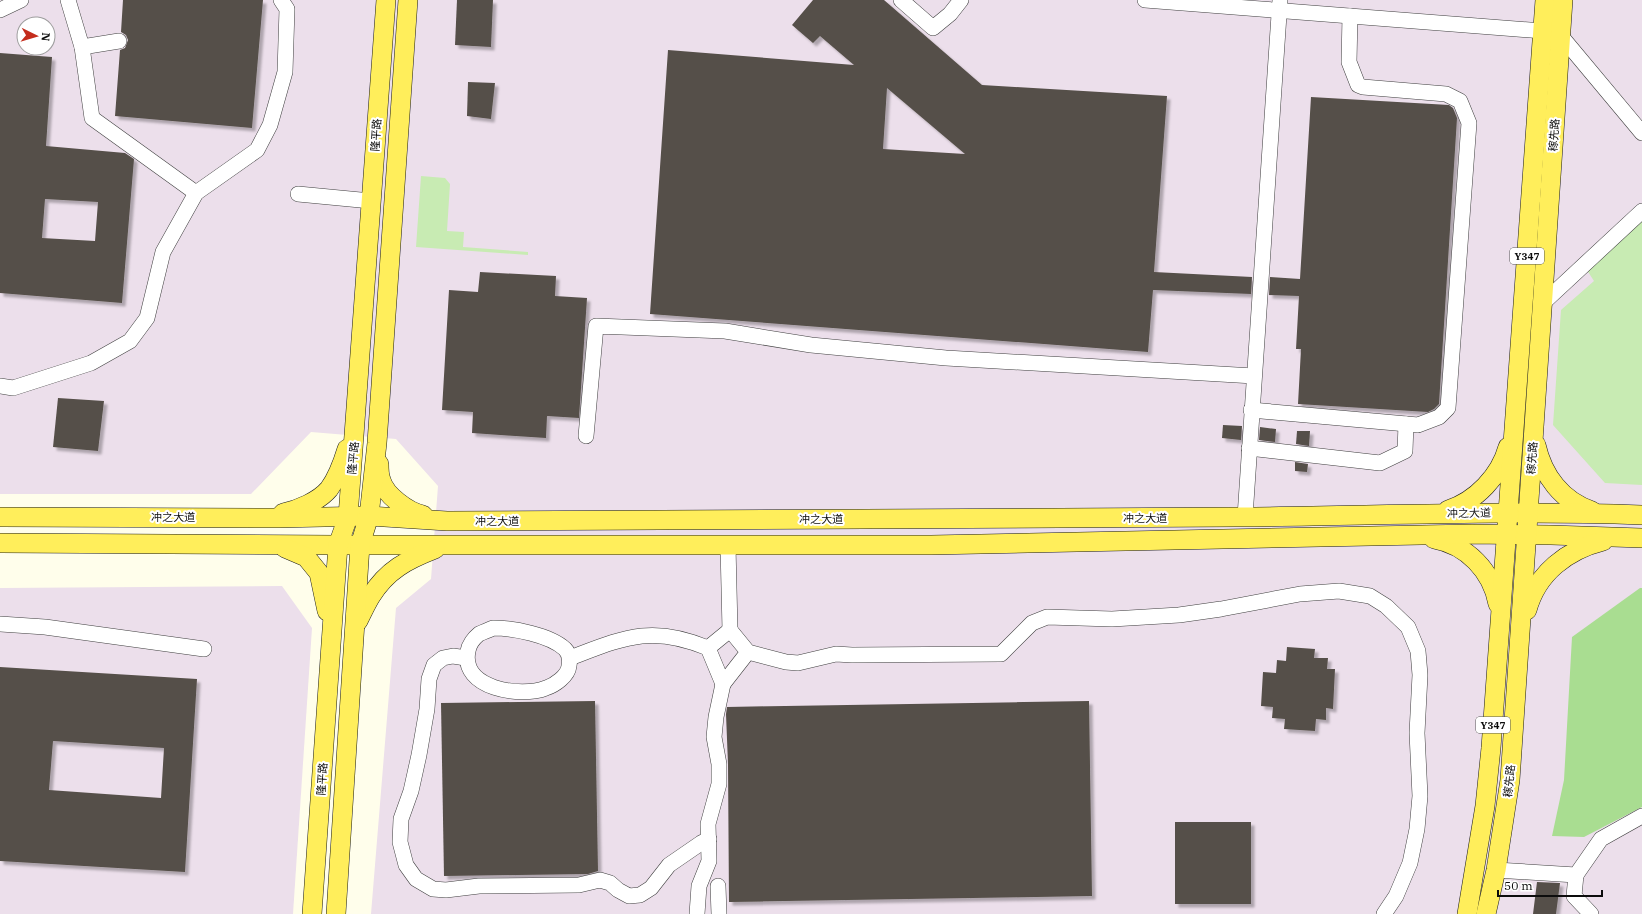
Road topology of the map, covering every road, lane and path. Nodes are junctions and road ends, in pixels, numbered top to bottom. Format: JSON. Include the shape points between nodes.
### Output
{"nodes":[{"id":1,"x":21,"y":0,"type":"edge"},
{"id":2,"x":68,"y":0,"type":"edge"},
{"id":3,"x":281,"y":0,"type":"edge"},
{"id":4,"x":386,"y":0,"type":"edge"},
{"id":5,"x":408,"y":0,"type":"edge"},
{"id":6,"x":901,"y":0,"type":"edge"},
{"id":7,"x":961,"y":0,"type":"edge"},
{"id":8,"x":1145,"y":0,"type":"edge"},
{"id":9,"x":1545,"y":0,"type":"edge"},
{"id":10,"x":1563,"y":0,"type":"edge"},
{"id":11,"x":1280,"y":5,"type":"edge"},
{"id":12,"x":0,"y":10,"type":"edge"},
{"id":13,"x":1350,"y":16,"type":"junction"},
{"id":14,"x":1543,"y":31,"type":"junction"},
{"id":15,"x":1561,"y":36,"type":"junction"},
{"id":16,"x":119,"y":41,"type":"dead end"},
{"id":17,"x":82,"y":47,"type":"junction"},
{"id":18,"x":1642,"y":133,"type":"edge"},
{"id":19,"x":196,"y":192,"type":"junction"},
{"id":20,"x":298,"y":194,"type":"dead end"},
{"id":21,"x":371,"y":201,"type":"junction"},
{"id":22,"x":1642,"y":211,"type":"edge"},
{"id":23,"x":1542,"y":304,"type":"junction"},
{"id":24,"x":1254,"y":376,"type":"junction"},
{"id":25,"x":0,"y":386,"type":"edge"},
{"id":26,"x":1251,"y":410,"type":"junction"},
{"id":27,"x":356,"y":423,"type":"junction"},
{"id":28,"x":1406,"y":424,"type":"junction"},
{"id":29,"x":1514,"y":426,"type":"junction"},
{"id":30,"x":1534,"y":434,"type":"junction"},
{"id":31,"x":586,"y":436,"type":"dead end"},
{"id":32,"x":377,"y":443,"type":"junction"},
{"id":33,"x":1249,"y":448,"type":"junction"},
{"id":34,"x":1438,"y":513,"type":"junction"},
{"id":35,"x":1508,"y":513,"type":"junction"},
{"id":36,"x":1528,"y":513,"type":"junction"},
{"id":37,"x":1601,"y":514,"type":"junction"},
{"id":38,"x":369,"y":516,"type":"junction"},
{"id":39,"x":1642,"y":516,"type":"edge"},
{"id":40,"x":0,"y":517,"type":"edge"},
{"id":41,"x":348,"y":517,"type":"junction"},
{"id":42,"x":1245,"y":517,"type":"junction"},
{"id":43,"x":250,"y":518,"type":"junction"},
{"id":44,"x":447,"y":521,"type":"junction"},
{"id":45,"x":1506,"y":534,"type":"junction"},
{"id":46,"x":1526,"y":534,"type":"junction"},
{"id":47,"x":1411,"y":535,"type":"junction"},
{"id":48,"x":1618,"y":537,"type":"junction"},
{"id":49,"x":1642,"y":538,"type":"edge"},
{"id":50,"x":0,"y":543,"type":"edge"},
{"id":51,"x":253,"y":545,"type":"junction"},
{"id":52,"x":338,"y":545,"type":"junction"},
{"id":53,"x":360,"y":545,"type":"junction"},
{"id":54,"x":446,"y":545,"type":"junction"},
{"id":55,"x":728,"y":546,"type":"junction"},
{"id":56,"x":1500,"y":618,"type":"junction"},
{"id":57,"x":0,"y":624,"type":"edge"},
{"id":58,"x":355,"y":625,"type":"junction"},
{"id":59,"x":730,"y":630,"type":"junction"},
{"id":60,"x":332,"y":634,"type":"junction"},
{"id":61,"x":1520,"y":636,"type":"junction"},
{"id":62,"x":708,"y":648,"type":"junction"},
{"id":63,"x":204,"y":649,"type":"dead end"},
{"id":64,"x":748,"y":652,"type":"junction"},
{"id":65,"x":466,"y":658,"type":"junction"},
{"id":66,"x":570,"y":658,"type":"junction"},
{"id":67,"x":723,"y":684,"type":"junction"},
{"id":68,"x":1642,"y":816,"type":"edge"},
{"id":69,"x":709,"y":839,"type":"junction"},
{"id":70,"x":1496,"y":870,"type":"junction"},
{"id":71,"x":1576,"y":874,"type":"junction"},
{"id":72,"x":718,"y":886,"type":"dead end"},
{"id":73,"x":312,"y":914,"type":"edge"},
{"id":74,"x":336,"y":914,"type":"edge"},
{"id":75,"x":697,"y":914,"type":"edge"},
{"id":76,"x":719,"y":914,"type":"edge"},
{"id":77,"x":1384,"y":914,"type":"edge"},
{"id":78,"x":1467,"y":914,"type":"edge"},
{"id":79,"x":1486,"y":914,"type":"edge"},
{"id":80,"x":1591,"y":914,"type":"edge"}],
"edges":[{"from":1,"to":12,"type":"lane"},
{"from":2,"to":17,"type":"lane"},
{"from":3,"to":19,"type":"lane","via":[[287,8],[285,72],[270,125],[257,150]]},
{"from":4,"to":21,"type":"main road","name":"隆平路"},
{"from":5,"to":32,"type":"main road","name":"隆平路"},
{"from":6,"to":7,"type":"lane","via":[[933,28],[950,14]]},
{"from":8,"to":11,"type":"lane"},
{"from":9,"to":14,"type":"main road","name":"稼先路","number":"Y347"},
{"from":10,"to":15,"type":"main road","name":"稼先路","number":"Y347"},
{"from":11,"to":13,"type":"lane"},
{"from":11,"to":24,"type":"lane"},
{"from":13,"to":14,"type":"lane"},
{"from":13,"to":28,"type":"lane","via":[[1349,62],[1358,85],[1446,94],[1460,101],[1469,123],[1448,408],[1439,417],[1418,425]]},
{"from":14,"to":29,"type":"main road","name":"稼先路","number":"Y347"},
{"from":15,"to":18,"type":"lane"},
{"from":15,"to":23,"type":"main road","name":"稼先路","number":"Y347"},
{"from":16,"to":17,"type":"lane"},
{"from":17,"to":19,"type":"lane","via":[[92,118]]},
{"from":19,"to":25,"type":"lane","via":[[163,252],[146,318],[130,341],[91,363],[14,388]]},
{"from":20,"to":21,"type":"lane"},
{"from":21,"to":27,"type":"main road","name":"隆平路"},
{"from":22,"to":23,"type":"lane"},
{"from":23,"to":30,"type":"main road","name":"稼先路","number":"Y347"},
{"from":24,"to":26,"type":"lane"},
{"from":24,"to":31,"type":"lane","via":[[946,358],[811,345],[725,331],[596,326]]},
{"from":26,"to":28,"type":"lane"},
{"from":26,"to":33,"type":"lane"},
{"from":27,"to":41,"type":"main road","name":"隆平路"},
{"from":27,"to":43,"type":"main road","via":[[341,468],[329,489],[314,501],[291,511]]},
{"from":28,"to":33,"type":"lane","via":[[1405,451],[1380,463]]},
{"from":29,"to":34,"type":"main road","via":[[1508,450],[1499,469],[1487,484],[1459,507]]},
{"from":29,"to":35,"type":"main road","name":"稼先路","number":"Y347"},
{"from":30,"to":36,"type":"main road","name":"稼先路","number":"Y347"},
{"from":30,"to":37,"type":"main road","via":[[1539,458],[1547,476],[1558,490],[1571,501]]},
{"from":32,"to":38,"type":"main road","name":"隆平路"},
{"from":32,"to":44,"type":"main road","via":[[381,481],[391,496],[417,514]]},
{"from":33,"to":42,"type":"lane"},
{"from":34,"to":35,"type":"main road","name":"冲之大道"},
{"from":34,"to":42,"type":"main road","name":"冲之大道"},
{"from":35,"to":36,"type":"main road","name":"冲之大道"},
{"from":35,"to":45,"type":"main road","name":"稼先路","number":"Y347"},
{"from":36,"to":37,"type":"main road","name":"冲之大道"},
{"from":36,"to":46,"type":"main road","name":"稼先路","number":"Y347"},
{"from":37,"to":39,"type":"main road","name":"冲之大道"},
{"from":38,"to":41,"type":"main road","name":"冲之大道"},
{"from":38,"to":44,"type":"main road","name":"冲之大道"},
{"from":38,"to":53,"type":"main road","name":"隆平路"},
{"from":40,"to":43,"type":"main road","name":"冲之大道"},
{"from":41,"to":43,"type":"main road","name":"冲之大道"},
{"from":41,"to":52,"type":"main road","name":"隆平路"},
{"from":42,"to":44,"type":"main road","name":"冲之大道"},
{"from":45,"to":46,"type":"main road","name":"冲之大道"},
{"from":45,"to":47,"type":"main road","name":"冲之大道"},
{"from":45,"to":56,"type":"main road","name":"稼先路","number":"Y347"},
{"from":46,"to":48,"type":"main road","name":"冲之大道"},
{"from":46,"to":61,"type":"main road","name":"稼先路","number":"Y347"},
{"from":47,"to":55,"type":"main road","name":"冲之大道","via":[[931,545]]},
{"from":47,"to":56,"type":"main road","via":[[1439,540],[1460,548],[1475,560],[1488,575],[1496,594]]},
{"from":48,"to":49,"type":"main road","name":"冲之大道"},
{"from":48,"to":61,"type":"main road","via":[[1573,552],[1554,565],[1538,582]]},
{"from":50,"to":51,"type":"main road","name":"冲之大道"},
{"from":51,"to":52,"type":"main road","name":"冲之大道"},
{"from":51,"to":60,"type":"main road","via":[[288,548],[306,557],[319,573]]},
{"from":52,"to":53,"type":"main road","name":"冲之大道"},
{"from":52,"to":60,"type":"main road","name":"隆平路"},
{"from":53,"to":54,"type":"main road","name":"冲之大道"},
{"from":53,"to":58,"type":"main road","name":"隆平路"},
{"from":54,"to":55,"type":"main road","name":"冲之大道"},
{"from":54,"to":58,"type":"main road","via":[[410,559],[395,569],[370,596]]},
{"from":55,"to":59,"type":"lane"},
{"from":56,"to":78,"type":"main road","name":"稼先路","number":"Y347","via":[[1485,806]]},
{"from":57,"to":63,"type":"lane","via":[[45,627]]},
{"from":58,"to":74,"type":"main road","name":"隆平路"},
{"from":59,"to":62,"type":"lane"},
{"from":59,"to":64,"type":"lane"},
{"from":60,"to":73,"type":"main road","name":"隆平路"},
{"from":61,"to":70,"type":"main road","name":"稼先路","number":"Y347","via":[[1510,780]]},
{"from":62,"to":66,"type":"lane","via":[[667,635],[642,635],[617,640]]},
{"from":62,"to":67,"type":"lane"},
{"from":64,"to":67,"type":"lane"},
{"from":64,"to":77,"type":"lane","via":[[794,663],[836,654],[1001,654],[1032,623],[1048,617],[1112,619],[1179,615],[1300,594],[1326,592],[1370,596],[1386,606],[1408,628],[1418,651],[1420,675],[1416,733],[1420,796],[1417,829],[1410,863],[1396,896]]},
{"from":65,"to":66,"type":"lane","via":[[469,646],[478,635],[493,628],[512,628],[534,634],[566,650]]},
{"from":65,"to":66,"type":"lane","via":[[472,673],[486,684],[505,691],[527,693],[547,688],[561,679],[569,670]]},
{"from":65,"to":69,"type":"lane","via":[[443,658],[434,665],[429,678],[427,709],[419,755],[411,791],[401,819],[400,842],[406,865],[416,879],[433,889],[446,890],[479,886],[573,885],[600,880],[610,883],[629,896],[640,895],[651,888],[669,865]]},
{"from":67,"to":69,"type":"lane","via":[[714,737],[719,764],[719,784],[708,824]]},
{"from":68,"to":71,"type":"lane","via":[[1601,839]]},
{"from":69,"to":75,"type":"lane","via":[[709,861],[700,886]]},
{"from":70,"to":71,"type":"lane"},
{"from":70,"to":79,"type":"main road","name":"稼先路","number":"Y347"},
{"from":71,"to":80,"type":"lane","via":[[1574,896]]},
{"from":72,"to":76,"type":"lane"}]}
